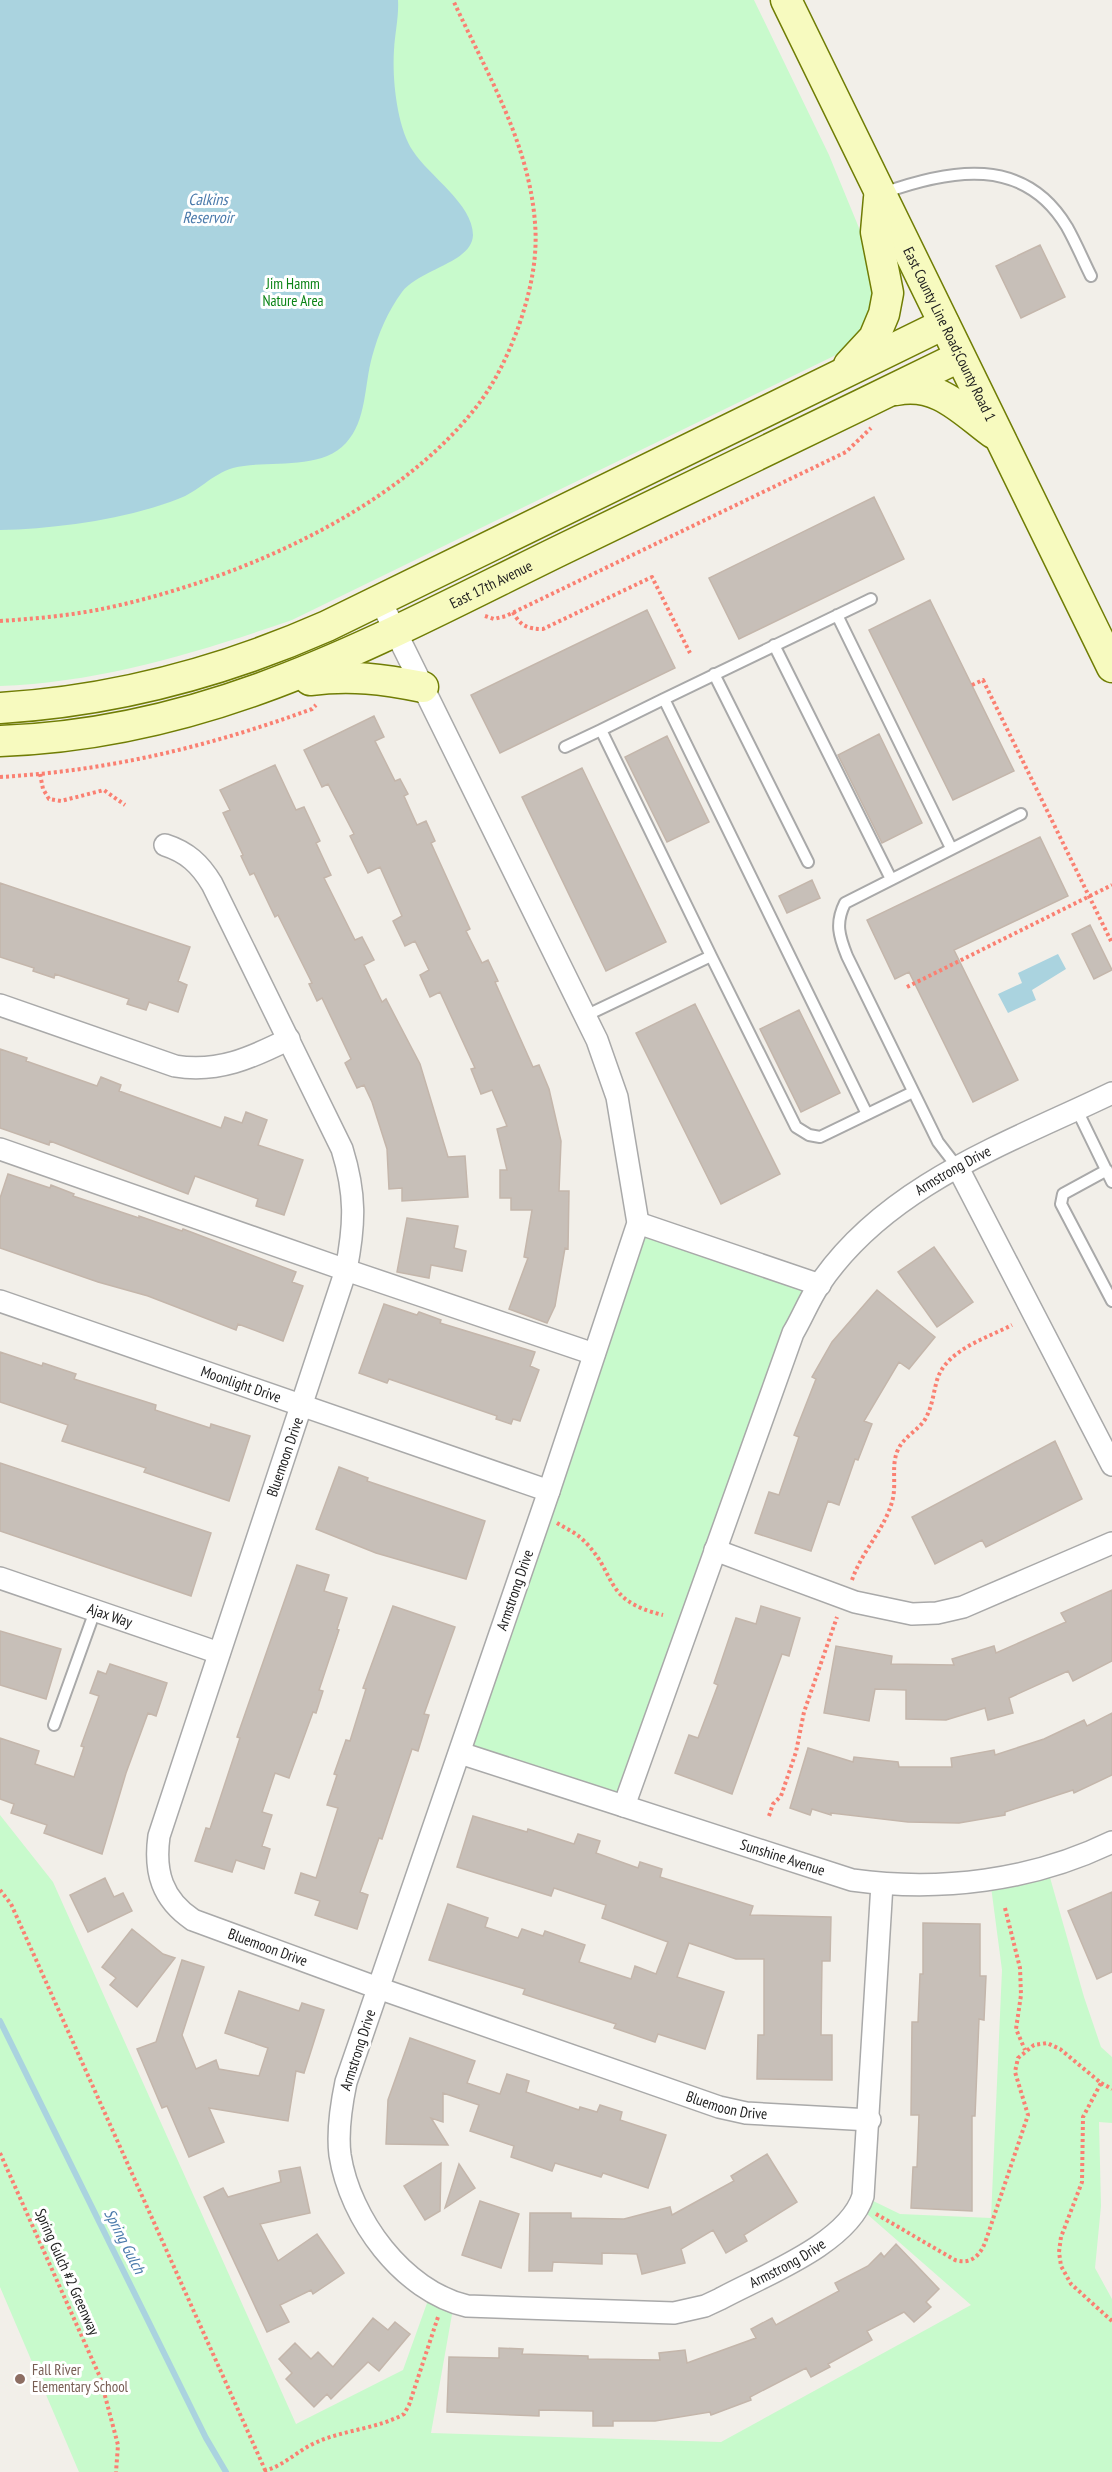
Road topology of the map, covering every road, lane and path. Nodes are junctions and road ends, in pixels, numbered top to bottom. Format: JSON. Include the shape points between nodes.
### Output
{"nodes":[{"id":1,"x":453,"y":0,"type":"edge"},
{"id":2,"x":786,"y":0,"type":"edge"},
{"id":3,"x":879,"y":194,"type":"junction"},
{"id":4,"x":1091,"y":276,"type":"dead end"},
{"id":5,"x":944,"y":324,"type":"junction"},
{"id":6,"x":960,"y":357,"type":"junction"},
{"id":7,"x":825,"y":383,"type":"junction"},
{"id":8,"x":891,"y":391,"type":"junction"},
{"id":9,"x":875,"y":424,"type":"dead end"},
{"id":10,"x":1000,"y":438,"type":"junction"},
{"id":11,"x":871,"y":599,"type":"dead end"},
{"id":12,"x":380,"y":600,"type":"junction"},
{"id":13,"x":513,"y":612,"type":"junction"},
{"id":14,"x":476,"y":613,"type":"dead end"},
{"id":15,"x":837,"y":615,"type":"junction"},
{"id":16,"x":0,"y":621,"type":"edge"},
{"id":17,"x":396,"y":632,"type":"junction"},
{"id":18,"x":774,"y":645,"type":"junction"},
{"id":19,"x":690,"y":653,"type":"dead end"},
{"id":20,"x":1112,"y":667,"type":"edge"},
{"id":21,"x":714,"y":674,"type":"junction"},
{"id":22,"x":274,"y":685,"type":"junction"},
{"id":23,"x":972,"y":685,"type":"dead end"},
{"id":24,"x":423,"y":687,"type":"junction"},
{"id":25,"x":322,"y":699,"type":"dead end"},
{"id":26,"x":664,"y":699,"type":"junction"},
{"id":27,"x":0,"y":708,"type":"edge"},
{"id":28,"x":601,"y":730,"type":"junction"},
{"id":29,"x":0,"y":741,"type":"edge"},
{"id":30,"x":565,"y":747,"type":"dead end"},
{"id":31,"x":40,"y":774,"type":"junction"},
{"id":32,"x":0,"y":777,"type":"edge"},
{"id":33,"x":125,"y":805,"type":"dead end"},
{"id":34,"x":1021,"y":813,"type":"dead end"},
{"id":35,"x":165,"y":845,"type":"dead end"},
{"id":36,"x":951,"y":848,"type":"junction"},
{"id":37,"x":808,"y":862,"type":"dead end"},
{"id":38,"x":891,"y":879,"type":"junction"},
{"id":39,"x":1112,"y":885,"type":"edge"},
{"id":40,"x":1089,"y":896,"type":"junction"},
{"id":41,"x":1112,"y":943,"type":"edge"},
{"id":42,"x":711,"y":956,"type":"junction"},
{"id":43,"x":907,"y":987,"type":"dead end"},
{"id":44,"x":0,"y":1005,"type":"edge"},
{"id":45,"x":585,"y":1016,"type":"junction"},
{"id":46,"x":289,"y":1039,"type":"junction"},
{"id":47,"x":913,"y":1092,"type":"junction"},
{"id":48,"x":1112,"y":1093,"type":"edge"},
{"id":49,"x":1077,"y":1110,"type":"junction"},
{"id":50,"x":867,"y":1114,"type":"junction"},
{"id":51,"x":0,"y":1149,"type":"edge"},
{"id":52,"x":958,"y":1168,"type":"junction"},
{"id":53,"x":1107,"y":1170,"type":"junction"},
{"id":54,"x":1112,"y":1182,"type":"edge"},
{"id":55,"x":638,"y":1223,"type":"junction"},
{"id":56,"x":346,"y":1270,"type":"junction"},
{"id":57,"x":820,"y":1285,"type":"junction"},
{"id":58,"x":0,"y":1301,"type":"edge"},
{"id":59,"x":1112,"y":1301,"type":"edge"},
{"id":60,"x":1012,"y":1325,"type":"dead end"},
{"id":61,"x":594,"y":1354,"type":"junction"},
{"id":62,"x":302,"y":1406,"type":"junction"},
{"id":63,"x":1112,"y":1465,"type":"edge"},
{"id":64,"x":549,"y":1491,"type":"junction"},
{"id":65,"x":554,"y":1521,"type":"dead end"},
{"id":66,"x":1112,"y":1543,"type":"edge"},
{"id":67,"x":715,"y":1550,"type":"junction"},
{"id":68,"x":0,"y":1578,"type":"edge"},
{"id":69,"x":851,"y":1583,"type":"dead end"},
{"id":70,"x":840,"y":1610,"type":"dead end"},
{"id":71,"x":95,"y":1611,"type":"junction"},
{"id":72,"x":663,"y":1615,"type":"dead end"},
{"id":73,"x":219,"y":1653,"type":"junction"},
{"id":74,"x":54,"y":1725,"type":"dead end"},
{"id":75,"x":459,"y":1753,"type":"junction"},
{"id":76,"x":624,"y":1806,"type":"junction"},
{"id":77,"x":769,"y":1816,"type":"dead end"},
{"id":78,"x":1112,"y":1842,"type":"edge"},
{"id":79,"x":882,"y":1884,"type":"junction"},
{"id":80,"x":0,"y":1890,"type":"edge"},
{"id":81,"x":1005,"y":1908,"type":"dead end"},
{"id":82,"x":378,"y":1988,"type":"junction"},
{"id":83,"x":1025,"y":2050,"type":"junction"},
{"id":84,"x":1101,"y":2083,"type":"junction"},
{"id":85,"x":1112,"y":2089,"type":"edge"},
{"id":86,"x":870,"y":2120,"type":"junction"},
{"id":87,"x":0,"y":2153,"type":"edge"},
{"id":88,"x":861,"y":2204,"type":"junction"},
{"id":89,"x":443,"y":2299,"type":"junction"},
{"id":90,"x":1112,"y":2321,"type":"edge"},
{"id":91,"x":116,"y":2472,"type":"edge"},
{"id":92,"x":264,"y":2472,"type":"edge"}],
"edges":[{"from":1,"to":16,"type":"path","via":[[507,113],[528,176],[535,223],[534,271],[521,320],[503,363],[477,407],[433,453],[394,484],[325,527],[264,558],[192,585],[126,603]]},
{"from":2,"to":3,"type":"main road","name":"East County Line Road;County Road 1"},
{"from":3,"to":4,"type":"lane","via":[[915,181],[958,173],[994,173],[1021,181],[1066,225]]},
{"from":3,"to":5,"type":"main road","name":"East County Line Road;County Road 1"},
{"from":3,"to":7,"type":"main road","via":[[876,232],[888,293],[884,314],[874,338]]},
{"from":5,"to":6,"type":"main road","name":"East County Line Road;County Road 1"},
{"from":5,"to":7,"type":"main road"},
{"from":6,"to":8,"type":"main road","name":"East 17th Avenue"},
{"from":6,"to":10,"type":"main road","name":"East County Line Road;County Road 1"},
{"from":7,"to":12,"type":"main road"},
{"from":8,"to":10,"type":"main road","via":[[909,387],[938,392]]},
{"from":8,"to":17,"type":"main road","name":"East 17th Avenue"},
{"from":9,"to":13,"type":"path","via":[[846,452]]},
{"from":10,"to":20,"type":"main road","name":"East County Line Road;County Road 1"},
{"from":11,"to":15,"type":"lane"},
{"from":12,"to":17,"type":"street"},
{"from":12,"to":27,"type":"main road","via":[[270,650],[182,679],[90,698]]},
{"from":13,"to":14,"type":"path","via":[[494,619]]},
{"from":13,"to":19,"type":"path","via":[[525,626],[543,628],[652,577]]},
{"from":15,"to":18,"type":"lane"},
{"from":15,"to":36,"type":"lane"},
{"from":17,"to":22,"type":"main road","name":"East 17th Avenue"},
{"from":17,"to":24,"type":"street"},
{"from":18,"to":21,"type":"lane"},
{"from":18,"to":38,"type":"lane"},
{"from":21,"to":26,"type":"lane"},
{"from":21,"to":37,"type":"lane"},
{"from":22,"to":24,"type":"main road","via":[[344,676]]},
{"from":22,"to":29,"type":"main road","name":"East 17th Avenue","via":[[137,725]]},
{"from":23,"to":40,"type":"path","via":[[983,680]]},
{"from":24,"to":45,"type":"street"},
{"from":25,"to":31,"type":"path","via":[[312,709],[242,734],[158,756]]},
{"from":26,"to":28,"type":"lane"},
{"from":26,"to":50,"type":"lane"},
{"from":28,"to":30,"type":"lane"},
{"from":28,"to":42,"type":"lane"},
{"from":31,"to":32,"type":"path"},
{"from":31,"to":33,"type":"path","via":[[42,789],[49,799],[61,801],[104,790]]},
{"from":34,"to":36,"type":"lane"},
{"from":35,"to":46,"type":"street","name":"Bluemoon Drive","via":[[184,851],[203,869]]},
{"from":36,"to":38,"type":"lane"},
{"from":38,"to":47,"type":"lane","via":[[845,903],[838,932]]},
{"from":39,"to":40,"type":"path"},
{"from":40,"to":41,"type":"path"},
{"from":40,"to":43,"type":"path"},
{"from":42,"to":45,"type":"lane"},
{"from":42,"to":50,"type":"lane","via":[[796,1127],[809,1136],[820,1137]]},
{"from":44,"to":46,"type":"street","via":[[175,1066],[194,1069],[239,1062]]},
{"from":45,"to":55,"type":"street","via":[[617,1096]]},
{"from":46,"to":56,"type":"street","name":"Bluemoon Drive","via":[[349,1171],[355,1215]]},
{"from":47,"to":50,"type":"lane"},
{"from":47,"to":52,"type":"lane","via":[[938,1142]]},
{"from":48,"to":49,"type":"street","name":"Armstrong Drive"},
{"from":49,"to":52,"type":"street","name":"Armstrong Drive"},
{"from":49,"to":53,"type":"lane"},
{"from":51,"to":56,"type":"street"},
{"from":52,"to":57,"type":"street","name":"Armstrong Drive","via":[[915,1191],[882,1216]]},
{"from":52,"to":63,"type":"street"},
{"from":53,"to":54,"type":"lane"},
{"from":53,"to":59,"type":"lane","via":[[1063,1194],[1061,1204]]},
{"from":55,"to":57,"type":"street"},
{"from":55,"to":61,"type":"street","name":"Armstrong Drive"},
{"from":56,"to":61,"type":"street"},
{"from":56,"to":62,"type":"street","name":"Bluemoon Drive"},
{"from":57,"to":67,"type":"street","name":"Armstrong Drive","via":[[793,1333]]},
{"from":58,"to":62,"type":"street","name":"Moonlight Drive"},
{"from":60,"to":69,"type":"path","via":[[956,1353],[939,1376],[932,1405],[923,1421],[897,1450],[892,1502],[861,1556]]},
{"from":61,"to":64,"type":"street","name":"Armstrong Drive"},
{"from":62,"to":64,"type":"street","name":"Moonlight Drive"},
{"from":62,"to":73,"type":"street","name":"Bluemoon Drive"},
{"from":64,"to":75,"type":"street","name":"Armstrong Drive"},
{"from":65,"to":72,"type":"path","via":[[582,1539],[626,1601]]},
{"from":66,"to":67,"type":"street","via":[[963,1607],[912,1614],[855,1602]]},
{"from":67,"to":76,"type":"street","name":"Armstrong Drive"},
{"from":68,"to":71,"type":"street","name":"Ajax Way"},
{"from":70,"to":77,"type":"path","via":[[804,1712],[781,1796]]},
{"from":71,"to":73,"type":"street","name":"Ajax Way"},
{"from":71,"to":74,"type":"lane"},
{"from":73,"to":82,"type":"street","name":"Bluemoon Drive","via":[[159,1836],[156,1866],[165,1890],[173,1904],[193,1920]]},
{"from":75,"to":76,"type":"street","name":"Sunshine Avenue"},
{"from":75,"to":82,"type":"street","name":"Armstrong Drive"},
{"from":76,"to":79,"type":"street","name":"Sunshine Avenue","via":[[825,1873]]},
{"from":78,"to":79,"type":"street","name":"Sunshine Avenue","via":[[1053,1866],[1002,1878]]},
{"from":79,"to":86,"type":"street"},
{"from":80,"to":92,"type":"path","via":[[11,1904]]},
{"from":81,"to":83,"type":"path","via":[[1020,1968],[1016,2029]]},
{"from":82,"to":86,"type":"street","name":"Bluemoon Drive","via":[[718,2107],[746,2113]]},
{"from":82,"to":89,"type":"street","name":"Armstrong Drive","via":[[346,2082],[339,2126],[340,2155],[362,2215],[381,2246],[400,2270]]},
{"from":83,"to":84,"type":"path","via":[[1041,2043],[1052,2044]]},
{"from":83,"to":88,"type":"path","via":[[1015,2067],[1028,2115],[978,2256],[954,2260]]},
{"from":84,"to":85,"type":"path"},
{"from":84,"to":90,"type":"path","via":[[1083,2117],[1082,2182],[1059,2252],[1061,2266],[1071,2284]]},
{"from":86,"to":88,"type":"street"},
{"from":87,"to":91,"type":"path","name":"Spring Gulch #2 Greenway","via":[[100,2377],[118,2445]]},
{"from":88,"to":89,"type":"street","name":"Armstrong Drive","via":[[836,2234],[815,2248],[720,2299],[689,2311],[475,2307]]},
{"from":89,"to":92,"type":"path","via":[[406,2413],[318,2441],[277,2468]]}]}
